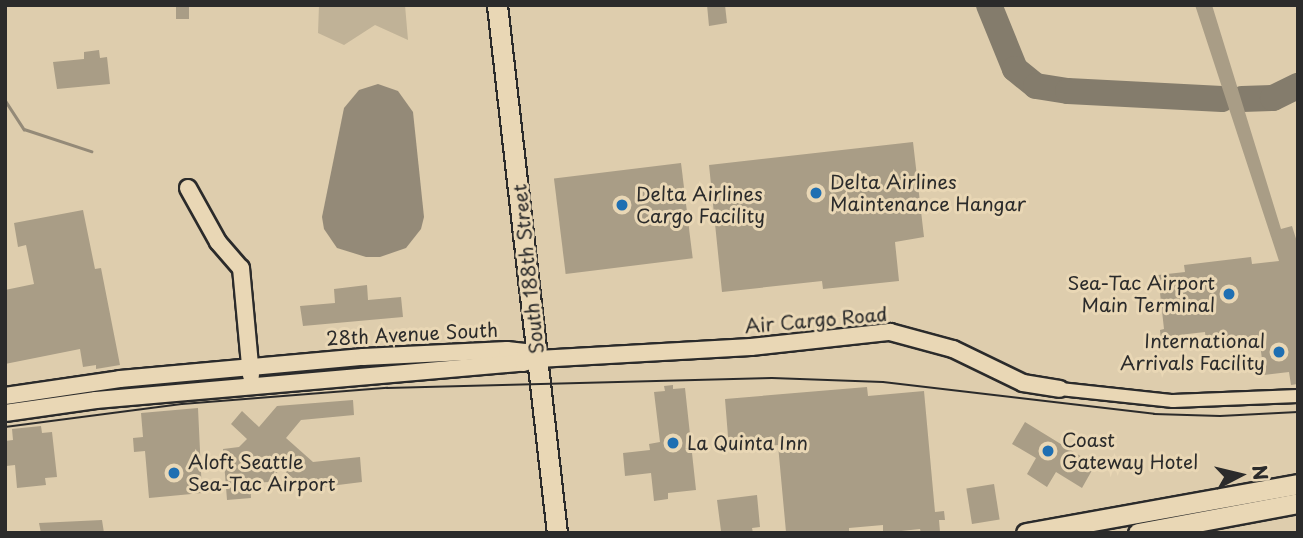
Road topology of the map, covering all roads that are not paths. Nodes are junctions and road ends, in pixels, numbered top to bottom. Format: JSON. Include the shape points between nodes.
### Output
{"nodes":[{"id":1,"x":498,"y":5,"type":"edge"},
{"id":2,"x":188,"y":188,"type":"dead end"},
{"id":3,"x":538,"y":359,"type":"junction"},
{"id":4,"x":251,"y":367,"type":"junction"},
{"id":5,"x":252,"y":386,"type":"junction"},
{"id":6,"x":1060,"y":389,"type":"joint"},
{"id":7,"x":5,"y":396,"type":"edge"},
{"id":8,"x":1298,"y":396,"type":"edge"},
{"id":9,"x":5,"y":413,"type":"edge"},
{"id":10,"x":1298,"y":484,"type":"edge"},
{"id":11,"x":1298,"y":503,"type":"edge"},
{"id":12,"x":557,"y":533,"type":"edge"},
{"id":13,"x":1027,"y":533,"type":"edge"},
{"id":14,"x":1138,"y":533,"type":"edge"}],
"edges":[{"from":1,"to":3,"type":"main road","name":"South 188th Street"},
{"from":2,"to":4,"type":"main road","via":[[218,242],[241,268]]},
{"from":3,"to":4,"type":"main road","name":"28th Avenue South","via":[[507,350]]},
{"from":3,"to":5,"type":"main road","name":"28th Avenue South"},
{"from":3,"to":6,"type":"main road","name":"Air Cargo Road","via":[[751,347],[890,332],[953,349],[1023,383]]},
{"from":3,"to":12,"type":"main road","name":"South 188th Street"},
{"from":4,"to":5,"type":"main road"},
{"from":4,"to":7,"type":"main road","name":"28th Avenue South","via":[[78,383]]},
{"from":5,"to":9,"type":"main road","name":"28th Avenue South"},
{"from":6,"to":8,"type":"street","name":"Air Cargo Road","via":[[1182,402]]},
{"from":10,"to":13,"type":"main road"},
{"from":11,"to":14,"type":"main road"}]}
